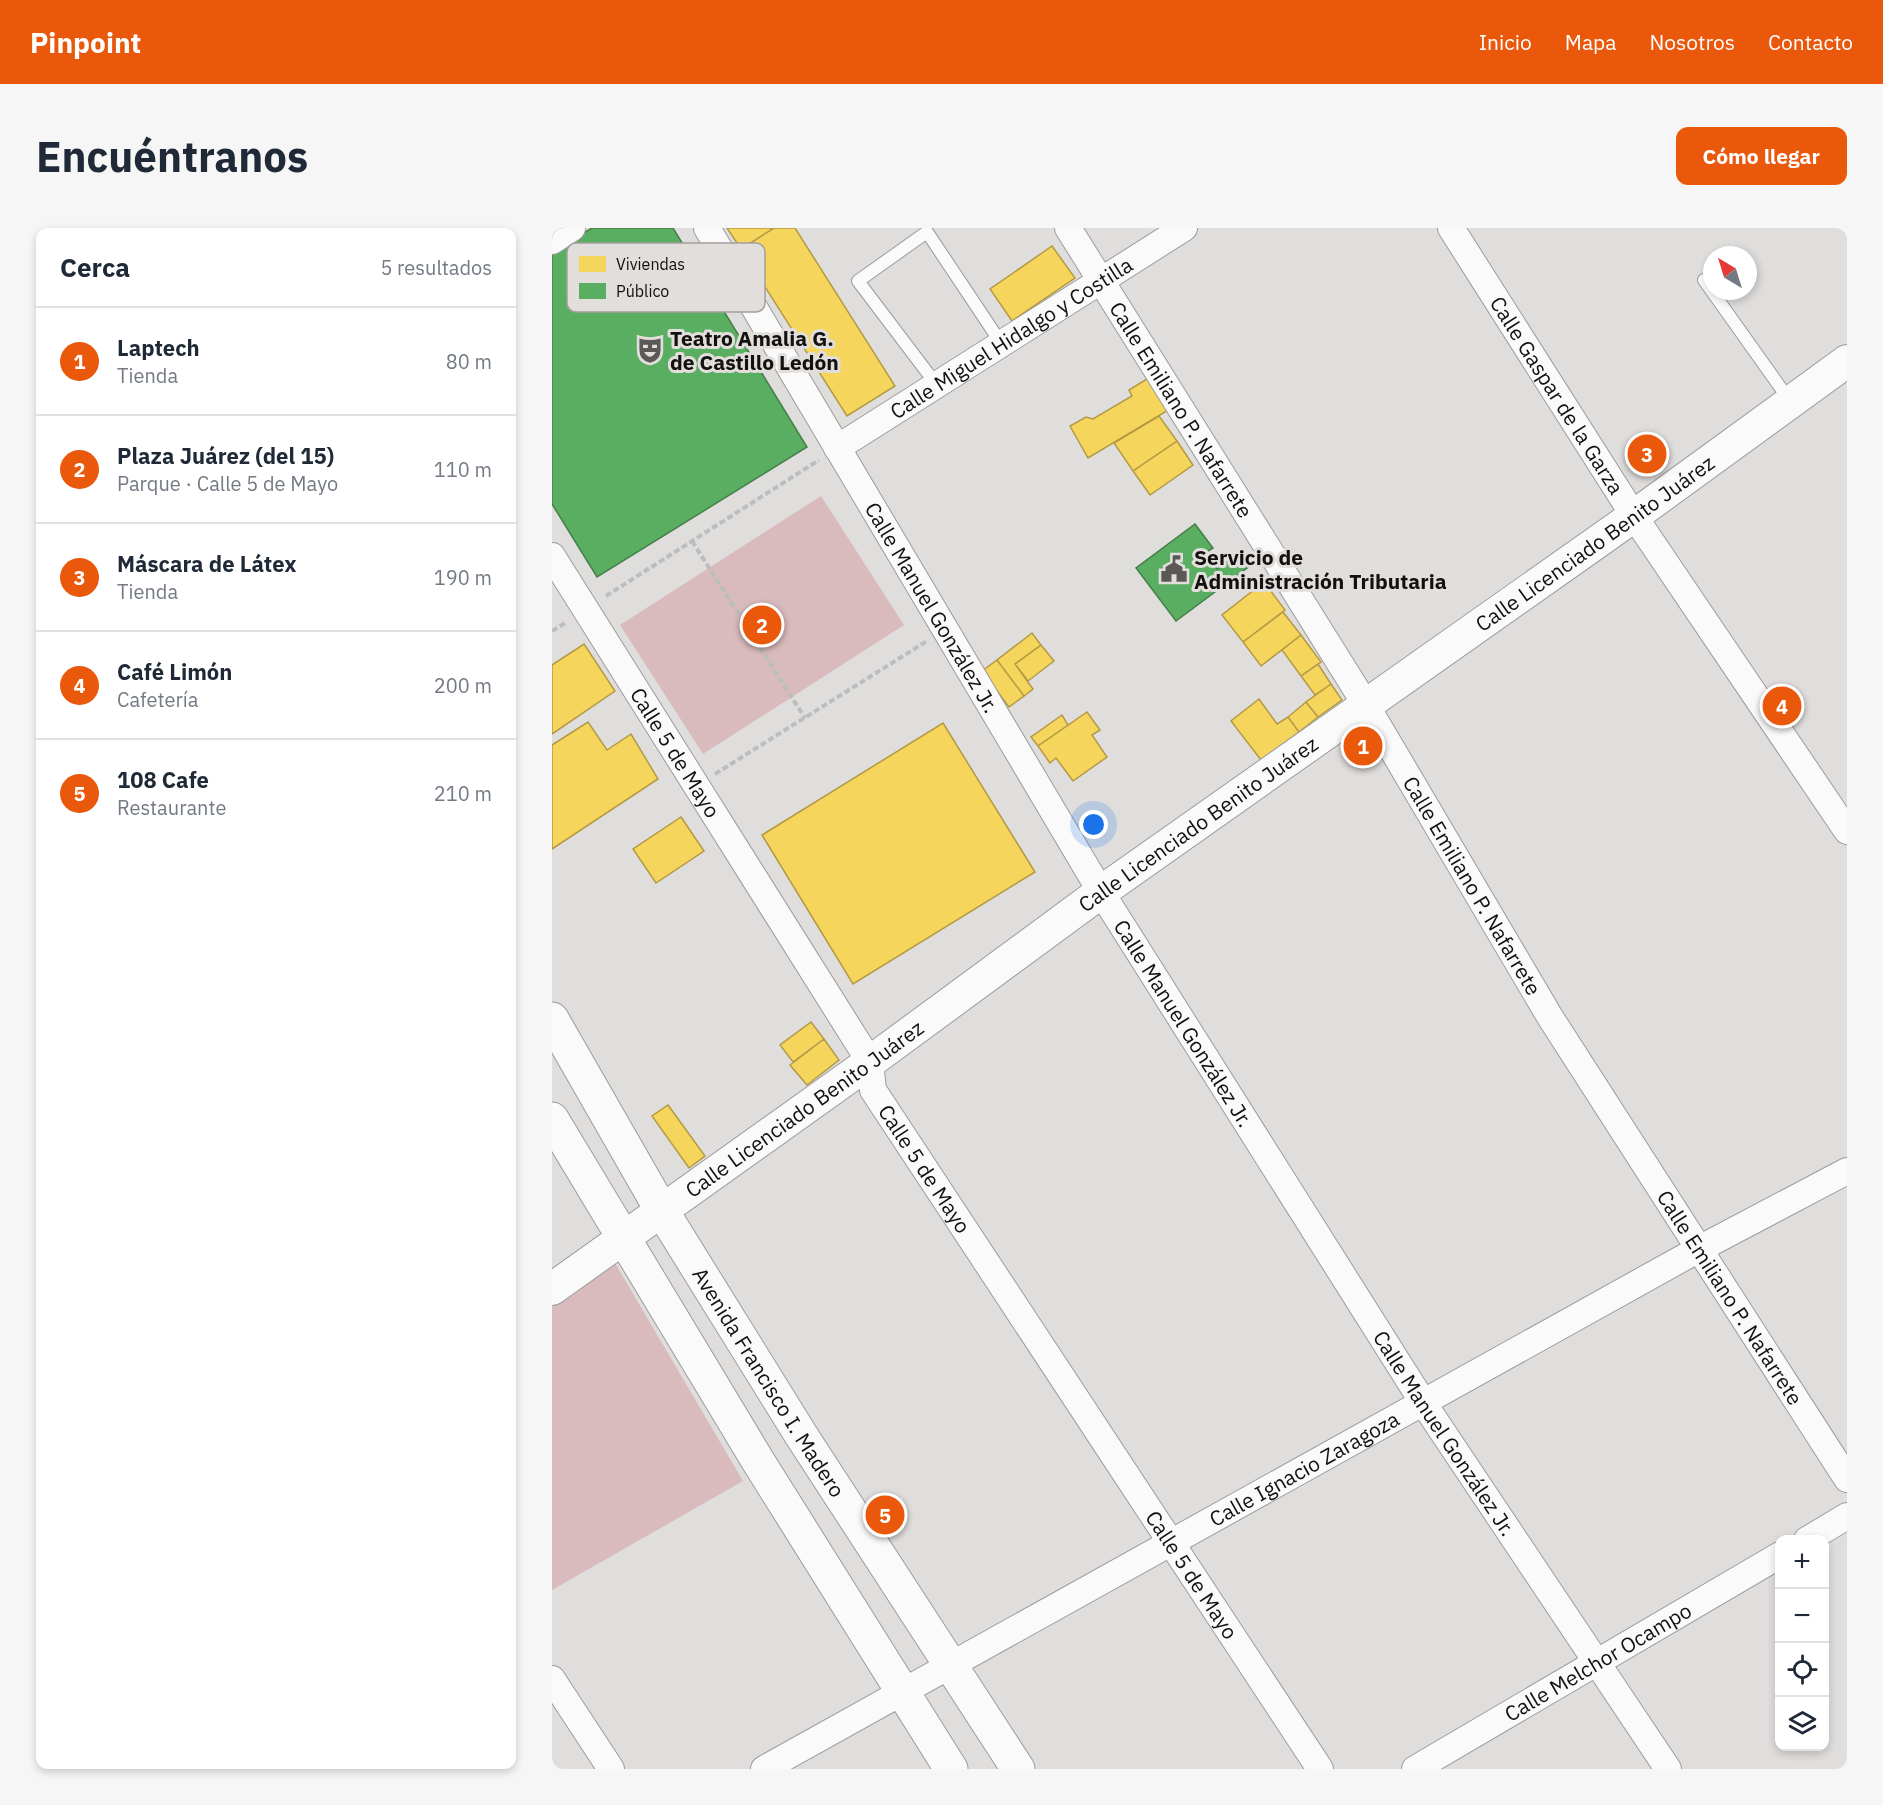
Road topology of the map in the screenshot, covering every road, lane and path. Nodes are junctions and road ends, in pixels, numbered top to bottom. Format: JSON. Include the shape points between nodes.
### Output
{"nodes":[{"id":1,"x":572,"y":228,"type":"edge"},
{"id":2,"x":707,"y":228,"type":"edge"},
{"id":3,"x":1068,"y":228,"type":"edge"},
{"id":4,"x":1184,"y":228,"type":"edge"},
{"id":5,"x":1451,"y":228,"type":"edge"},
{"id":6,"x":552,"y":241,"type":"edge"},
{"id":7,"x":716,"y":243,"type":"edge"},
{"id":8,"x":1100,"y":280,"type":"junction"},
{"id":9,"x":1718,"y":300,"type":"edge"},
{"id":10,"x":757,"y":312,"type":"edge"},
{"id":11,"x":1001,"y":343,"type":"junction"},
{"id":12,"x":1847,"y":362,"type":"edge"},
{"id":13,"x":936,"y":384,"type":"junction"},
{"id":14,"x":1790,"y":401,"type":"junction"},
{"id":15,"x":837,"y":448,"type":"junction"},
{"id":16,"x":1634,"y":516,"type":"junction"},
{"id":17,"x":692,"y":541,"type":"junction"},
{"id":18,"x":552,"y":556,"type":"edge"},
{"id":19,"x":585,"y":609,"type":"junction"},
{"id":20,"x":945,"y":630,"type":"junction"},
{"id":21,"x":1366,"y":705,"type":"junction"},
{"id":22,"x":805,"y":718,"type":"junction"},
{"id":23,"x":696,"y":786,"type":"junction"},
{"id":24,"x":1847,"y":831,"type":"edge"},
{"id":25,"x":1101,"y":892,"type":"junction"},
{"id":26,"x":552,"y":1019,"type":"edge"},
{"id":27,"x":870,"y":1062,"type":"junction"},
{"id":28,"x":552,"y":1119,"type":"edge"},
{"id":29,"x":1847,"y":1171,"type":"edge"},
{"id":30,"x":662,"y":1211,"type":"junction"},
{"id":31,"x":623,"y":1239,"type":"junction"},
{"id":32,"x":1699,"y":1250,"type":"junction"},
{"id":33,"x":552,"y":1289,"type":"edge"},
{"id":34,"x":1424,"y":1404,"type":"junction"},
{"id":35,"x":1847,"y":1479,"type":"edge"},
{"id":36,"x":1847,"y":1516,"type":"edge"},
{"id":37,"x":1814,"y":1535,"type":"edge"},
{"id":38,"x":1171,"y":1544,"type":"junction"},
{"id":39,"x":1775,"y":1558,"type":"edge"},
{"id":40,"x":1596,"y":1664,"type":"junction"},
{"id":41,"x":953,"y":1665,"type":"junction"},
{"id":42,"x":552,"y":1678,"type":"edge"},
{"id":43,"x":903,"y":1693,"type":"junction"},
{"id":44,"x":611,"y":1769,"type":"edge"},
{"id":45,"x":764,"y":1769,"type":"edge"},
{"id":46,"x":951,"y":1769,"type":"edge"},
{"id":47,"x":1018,"y":1769,"type":"edge"},
{"id":48,"x":1320,"y":1769,"type":"edge"},
{"id":49,"x":1415,"y":1769,"type":"edge"},
{"id":50,"x":1668,"y":1769,"type":"edge"}],
"edges":[{"from":1,"to":6,"type":"street"},
{"from":2,"to":7,"type":"street","name":"Calle Manuel González Jr."},
{"from":3,"to":8,"type":"street","name":"Calle Emiliano P. Nafarrete"},
{"from":4,"to":8,"type":"street","name":"Calle Miguel Hidalgo y Costilla"},
{"from":5,"to":16,"type":"street","name":"Calle Gaspar de la Garza"},
{"from":8,"to":11,"type":"street","name":"Calle Miguel Hidalgo y Costilla"},
{"from":8,"to":21,"type":"street","name":"Calle Emiliano P. Nafarrete"},
{"from":9,"to":14,"type":"lane"},
{"from":10,"to":15,"type":"street","name":"Calle Manuel González Jr."},
{"from":11,"to":13,"type":"street","name":"Calle Miguel Hidalgo y Costilla"},
{"from":11,"to":13,"type":"lane","via":[[927,232],[858,281]]},
{"from":12,"to":14,"type":"street","name":"Calle Licenciado Benito Juárez"},
{"from":13,"to":15,"type":"street","name":"Calle Miguel Hidalgo y Costilla"},
{"from":14,"to":16,"type":"street","name":"Calle Licenciado Benito Juárez"},
{"from":15,"to":17,"type":"path"},
{"from":15,"to":20,"type":"street","name":"Calle Manuel González Jr."},
{"from":16,"to":21,"type":"street","name":"Calle Licenciado Benito Juárez"},
{"from":16,"to":24,"type":"street","name":"Calle Gaspar de la Garza"},
{"from":17,"to":19,"type":"path"},
{"from":17,"to":22,"type":"path"},
{"from":18,"to":19,"type":"street","name":"Calle 5 de Mayo"},
{"from":19,"to":23,"type":"street","name":"Calle 5 de Mayo"},
{"from":20,"to":22,"type":"path"},
{"from":20,"to":25,"type":"street","name":"Calle Manuel González Jr."},
{"from":21,"to":25,"type":"street","name":"Calle Licenciado Benito Juárez"},
{"from":21,"to":32,"type":"street","name":"Calle Emiliano P. Nafarrete","via":[[1550,1017]]},
{"from":22,"to":23,"type":"path"},
{"from":23,"to":27,"type":"street","name":"Calle 5 de Mayo"},
{"from":25,"to":27,"type":"street","name":"Calle Licenciado Benito Juárez"},
{"from":25,"to":34,"type":"street","name":"Calle Manuel González Jr."},
{"from":26,"to":30,"type":"main road","name":"Avenida Francisco I. Madero"},
{"from":27,"to":30,"type":"street","name":"Calle Licenciado Benito Juárez"},
{"from":27,"to":38,"type":"street","name":"Calle 5 de Mayo","via":[[873,1090]]},
{"from":28,"to":31,"type":"main road"},
{"from":29,"to":32,"type":"street","name":"Calle Ignacio Zaragoza"},
{"from":30,"to":31,"type":"street","name":"Calle Licenciado Benito Juárez"},
{"from":30,"to":41,"type":"main road","name":"Avenida Francisco I. Madero","via":[[801,1435]]},
{"from":31,"to":33,"type":"street","name":"Calle Licenciado Benito Juárez"},
{"from":31,"to":43,"type":"main road"},
{"from":32,"to":34,"type":"street","name":"Calle Ignacio Zaragoza"},
{"from":32,"to":35,"type":"street","name":"Calle Emiliano P. Nafarrete"},
{"from":34,"to":38,"type":"street","name":"Calle Ignacio Zaragoza"},
{"from":34,"to":40,"type":"street","name":"Calle Manuel González Jr."},
{"from":36,"to":37,"type":"street"},
{"from":38,"to":41,"type":"street","name":"Calle Ignacio Zaragoza"},
{"from":38,"to":48,"type":"street","name":"Calle 5 de Mayo"},
{"from":39,"to":40,"type":"street","name":"Calle Melchor Ocampo"},
{"from":40,"to":49,"type":"street","name":"Calle Melchor Ocampo"},
{"from":40,"to":50,"type":"street","name":"Calle Manuel González Jr."},
{"from":41,"to":43,"type":"street","name":"Calle Ignacio Zaragoza"},
{"from":41,"to":47,"type":"main road","name":"Avenida Francisco I. Madero"},
{"from":42,"to":44,"type":"street"},
{"from":43,"to":45,"type":"street","name":"Calle Ignacio Zaragoza"},
{"from":43,"to":46,"type":"main road"}]}
